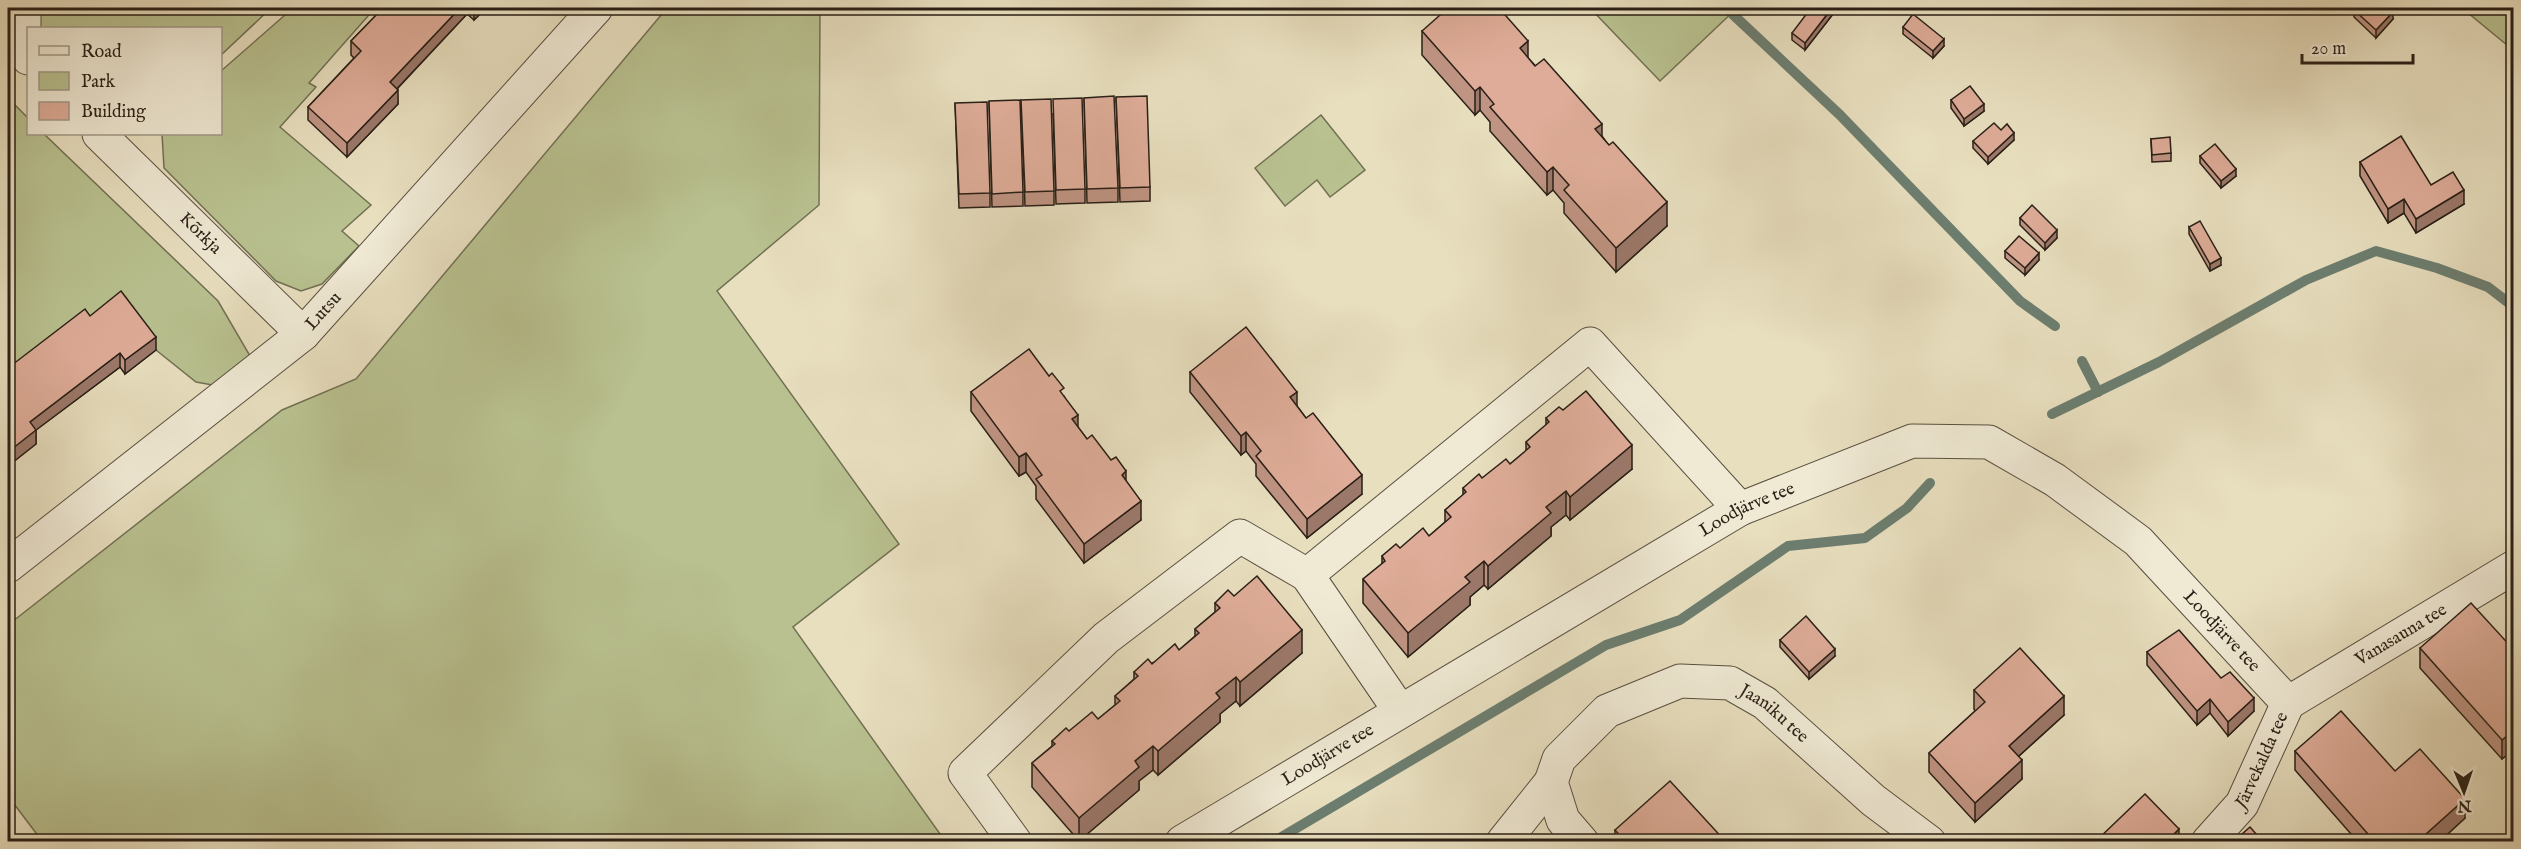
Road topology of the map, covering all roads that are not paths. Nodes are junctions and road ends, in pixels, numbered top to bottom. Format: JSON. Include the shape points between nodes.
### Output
{"nodes":[{"id":1,"x":24,"y":8,"type":"edge"},
{"id":2,"x":596,"y":8,"type":"edge"},
{"id":3,"x":20,"y":55,"type":"edge"},
{"id":4,"x":100,"y":135,"type":"edge"},
{"id":5,"x":303,"y":334,"type":"junction"},
{"id":6,"x":1740,"y":509,"type":"junction"},
{"id":7,"x":8,"y":566,"type":"edge"},
{"id":8,"x":2514,"y":567,"type":"edge"},
{"id":9,"x":1307,"y":575,"type":"junction"},
{"id":10,"x":2288,"y":703,"type":"junction"},
{"id":11,"x":1400,"y":711,"type":"junction"},
{"id":12,"x":1551,"y":782,"type":"junction"},
{"id":13,"x":1015,"y":842,"type":"edge"},
{"id":14,"x":1182,"y":842,"type":"edge"},
{"id":15,"x":1503,"y":842,"type":"edge"},
{"id":16,"x":1582,"y":842,"type":"edge"},
{"id":17,"x":1929,"y":842,"type":"edge"},
{"id":18,"x":2208,"y":842,"type":"edge"}],
"edges":[{"from":1,"to":3,"type":"street"},
{"from":2,"to":5,"type":"street","name":"Lutsu"},
{"from":4,"to":5,"type":"street","name":"Kõrkja"},
{"from":5,"to":7,"type":"street","name":"Lutsu"},
{"from":6,"to":9,"type":"street","via":[[1590,344]]},
{"from":6,"to":10,"type":"street","name":"Loodjärve tee","via":[[1912,441],[1989,442],[2055,480],[2138,541]]},
{"from":6,"to":11,"type":"street","name":"Loodjärve tee"},
{"from":8,"to":10,"type":"street","name":"Vanasauna tee"},
{"from":9,"to":11,"type":"street"},
{"from":9,"to":13,"type":"street","via":[[1240,536],[1106,638],[965,773]]},
{"from":10,"to":18,"type":"street","name":"Järvekalda tee","via":[[2242,804]]},
{"from":11,"to":14,"type":"street","name":"Loodjärve tee"},
{"from":12,"to":15,"type":"street","name":"Jaaniku tee"},
{"from":12,"to":16,"type":"street","via":[[1563,820]]},
{"from":12,"to":17,"type":"street","name":"Jaaniku tee","via":[[1559,759],[1607,711],[1680,681],[1730,683],[1765,703],[1873,800]]}]}
